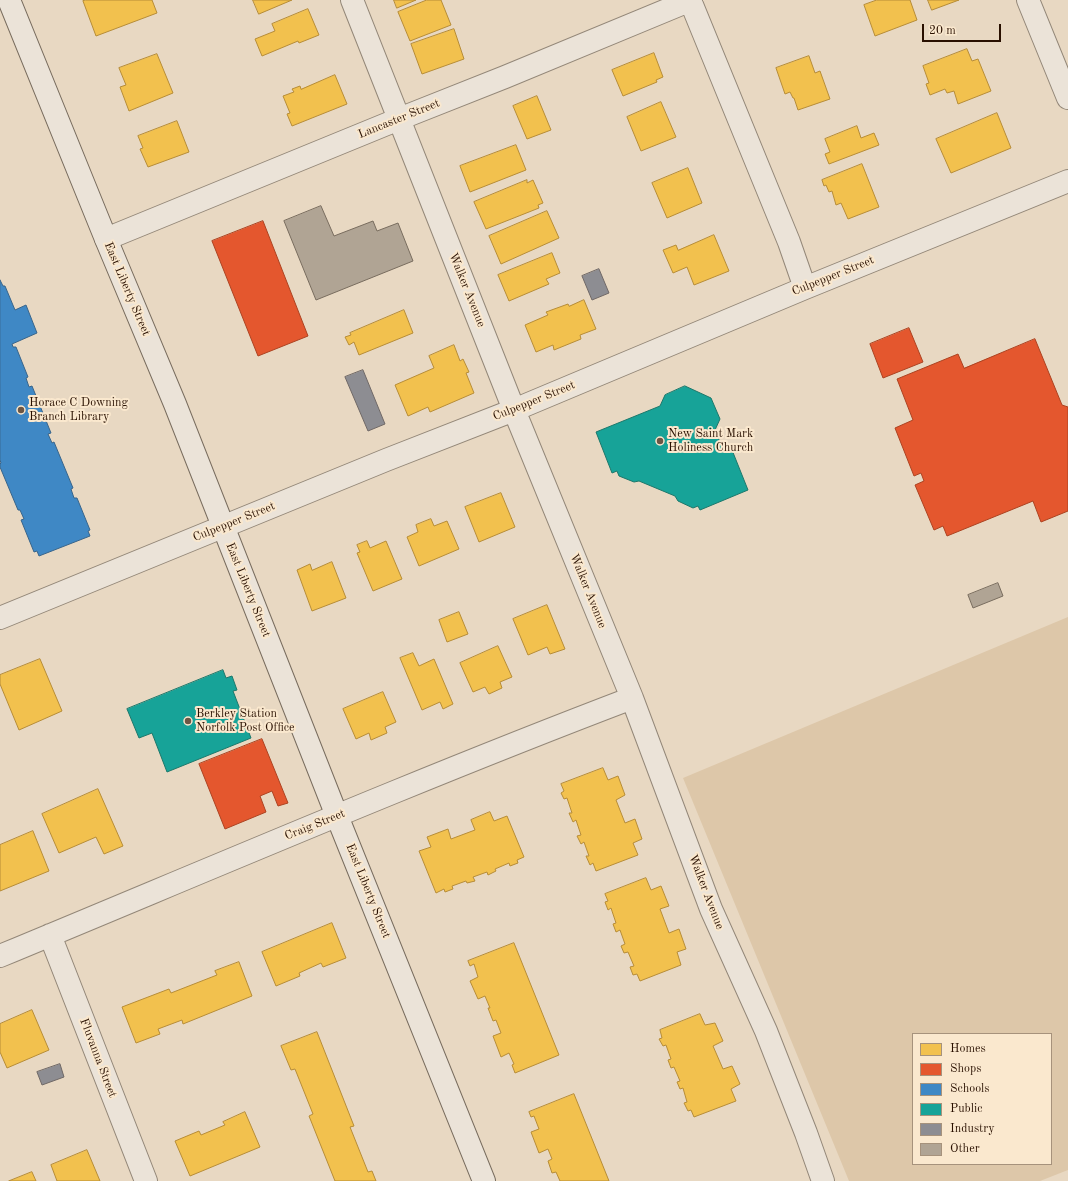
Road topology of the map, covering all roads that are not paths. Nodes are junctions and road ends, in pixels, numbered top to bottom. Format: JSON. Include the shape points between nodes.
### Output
{"nodes":[{"id":1,"x":9,"y":0,"type":"edge"},
{"id":2,"x":352,"y":0,"type":"edge"},
{"id":3,"x":690,"y":0,"type":"edge"},
{"id":4,"x":1028,"y":0,"type":"edge"},
{"id":5,"x":1068,"y":98,"type":"edge"},
{"id":6,"x":399,"y":119,"type":"junction"},
{"id":7,"x":1068,"y":182,"type":"edge"},
{"id":8,"x":106,"y":238,"type":"junction"},
{"id":9,"x":805,"y":288,"type":"junction"},
{"id":10,"x":514,"y":410,"type":"junction"},
{"id":11,"x":223,"y":527,"type":"junction"},
{"id":12,"x":0,"y":618,"type":"edge"},
{"id":13,"x":632,"y":698,"type":"junction"},
{"id":14,"x":338,"y":816,"type":"junction"},
{"id":15,"x":50,"y":935,"type":"junction"},
{"id":16,"x":0,"y":956,"type":"edge"},
{"id":17,"x":146,"y":1181,"type":"edge"},
{"id":18,"x":484,"y":1181,"type":"edge"},
{"id":19,"x":823,"y":1181,"type":"edge"}],
"edges":[{"from":1,"to":8,"type":"street","name":"East Liberty Street"},
{"from":2,"to":6,"type":"street","name":"Walker Avenue"},
{"from":3,"to":6,"type":"street","name":"Lancaster Street"},
{"from":3,"to":9,"type":"street"},
{"from":4,"to":5,"type":"street"},
{"from":6,"to":8,"type":"street","name":"Lancaster Street"},
{"from":6,"to":10,"type":"street","name":"Walker Avenue"},
{"from":7,"to":9,"type":"street","name":"Culpepper Street"},
{"from":8,"to":11,"type":"street","name":"East Liberty Street"},
{"from":9,"to":10,"type":"street","name":"Culpepper Street"},
{"from":10,"to":11,"type":"street","name":"Culpepper Street"},
{"from":10,"to":13,"type":"street","name":"Walker Avenue"},
{"from":11,"to":12,"type":"street","name":"Culpepper Street"},
{"from":11,"to":14,"type":"street","name":"East Liberty Street"},
{"from":13,"to":14,"type":"street","name":"Craig Street"},
{"from":13,"to":19,"type":"street","name":"Walker Avenue","via":[[712,909],[766,1031]]},
{"from":14,"to":15,"type":"street","name":"Craig Street"},
{"from":14,"to":18,"type":"street","name":"East Liberty Street"},
{"from":15,"to":16,"type":"street","name":"Craig Street"},
{"from":15,"to":17,"type":"street","name":"Fluvanna Street"}]}
